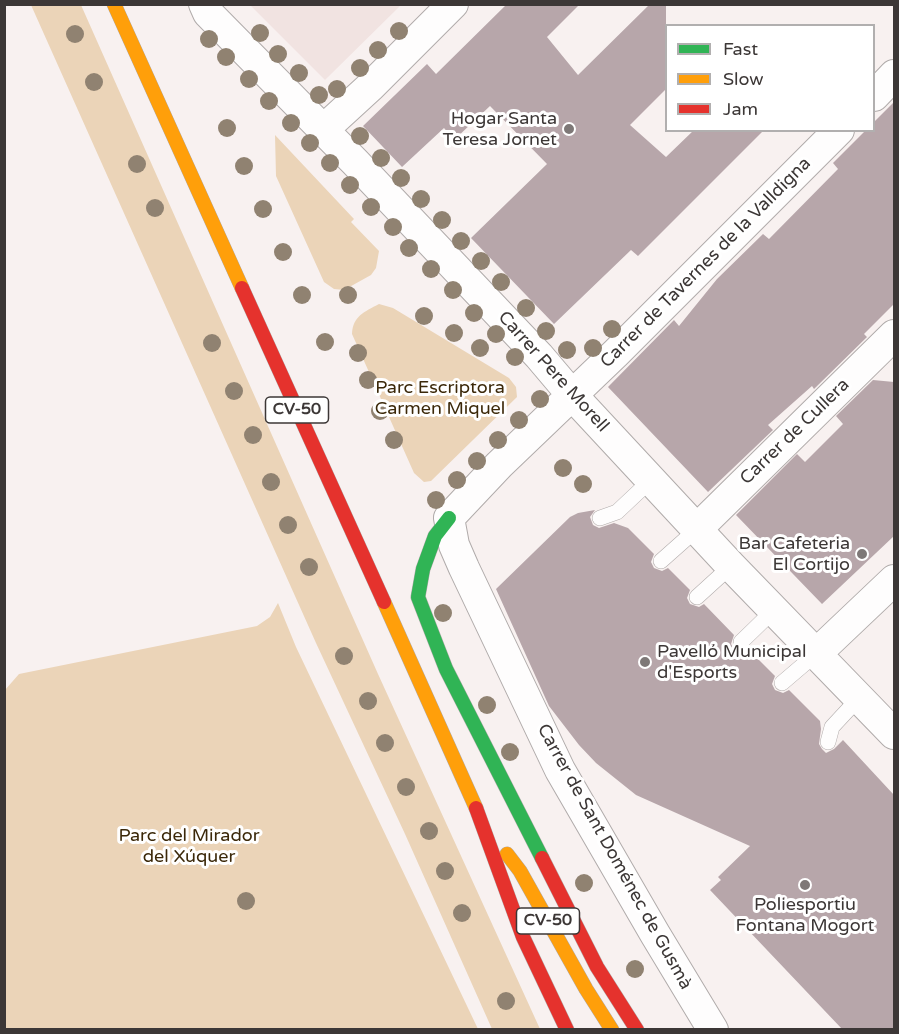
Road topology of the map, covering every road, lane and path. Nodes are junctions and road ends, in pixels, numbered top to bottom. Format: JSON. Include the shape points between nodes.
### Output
{"nodes":[{"id":1,"x":114,"y":4,"type":"edge"},
{"id":2,"x":453,"y":4,"type":"edge"},
{"id":3,"x":206,"y":9,"type":"edge"},
{"id":4,"x":894,"y":75,"type":"edge"},
{"id":5,"x":875,"y":94,"type":"edge"},
{"id":6,"x":323,"y":130,"type":"junction"},
{"id":7,"x":837,"y":132,"type":"edge"},
{"id":8,"x":894,"y":335,"type":"edge"},
{"id":9,"x":572,"y":394,"type":"junction"},
{"id":10,"x":651,"y":480,"type":"junction"},
{"id":11,"x":449,"y":518,"type":"junction"},
{"id":12,"x":600,"y":518,"type":"dead end"},
{"id":13,"x":697,"y":528,"type":"junction"},
{"id":14,"x":661,"y":561,"type":"dead end"},
{"id":15,"x":731,"y":566,"type":"junction"},
{"id":16,"x":894,"y":580,"type":"edge"},
{"id":17,"x":697,"y":597,"type":"dead end"},
{"id":18,"x":774,"y":610,"type":"junction"},
{"id":19,"x":741,"y":642,"type":"dead end"},
{"id":20,"x":816,"y":654,"type":"junction"},
{"id":21,"x":782,"y":683,"type":"dead end"},
{"id":22,"x":859,"y":698,"type":"junction"},
{"id":23,"x":894,"y":734,"type":"edge"},
{"id":24,"x":828,"y":742,"type":"dead end"},
{"id":25,"x":480,"y":816,"type":"junction"},
{"id":26,"x":567,"y":1029,"type":"edge"},
{"id":27,"x":612,"y":1029,"type":"edge"},
{"id":28,"x":637,"y":1029,"type":"edge"},
{"id":29,"x":713,"y":1029,"type":"edge"}],
"edges":[{"from":1,"to":25,"type":"main road","number":"CV-50"},
{"from":2,"to":6,"type":"street"},
{"from":3,"to":6,"type":"street","name":"Carrer Pere Morell"},
{"from":4,"to":5,"type":"street"},
{"from":6,"to":9,"type":"street","name":"Carrer Pere Morell"},
{"from":7,"to":9,"type":"street","name":"Carrer de Tavernes de la Valldigna"},
{"from":8,"to":13,"type":"street","name":"Carrer de Cullera"},
{"from":9,"to":10,"type":"street","name":"Carrer Pere Morell"},
{"from":9,"to":11,"type":"street","name":"Carrer de Tavernes de la Valldigna"},
{"from":10,"to":12,"type":"lane","via":[[617,512]]},
{"from":10,"to":13,"type":"street","name":"Carrer Pere Morell"},
{"from":11,"to":28,"type":"main road","via":[[435,536],[418,597],[446,669],[597,967]]},
{"from":11,"to":29,"type":"street","name":"Carrer de Sant Doménec de Gusmà","via":[[464,568],[560,770]]},
{"from":13,"to":14,"type":"lane"},
{"from":13,"to":15,"type":"street","name":"Carrer Pere Morell"},
{"from":15,"to":17,"type":"lane"},
{"from":15,"to":18,"type":"street","name":"Carrer Pere Morell"},
{"from":16,"to":20,"type":"street"},
{"from":18,"to":19,"type":"lane"},
{"from":18,"to":20,"type":"street","name":"Carrer Pere Morell"},
{"from":20,"to":21,"type":"lane"},
{"from":20,"to":22,"type":"street","name":"Carrer Pere Morell"},
{"from":22,"to":23,"type":"street","name":"Carrer Pere Morell"},
{"from":22,"to":24,"type":"lane","via":[[832,727]]},
{"from":25,"to":26,"type":"main road","number":"CV-50","via":[[523,937]]},
{"from":25,"to":27,"type":"main road","number":"CV-50","via":[[520,871]]}]}
